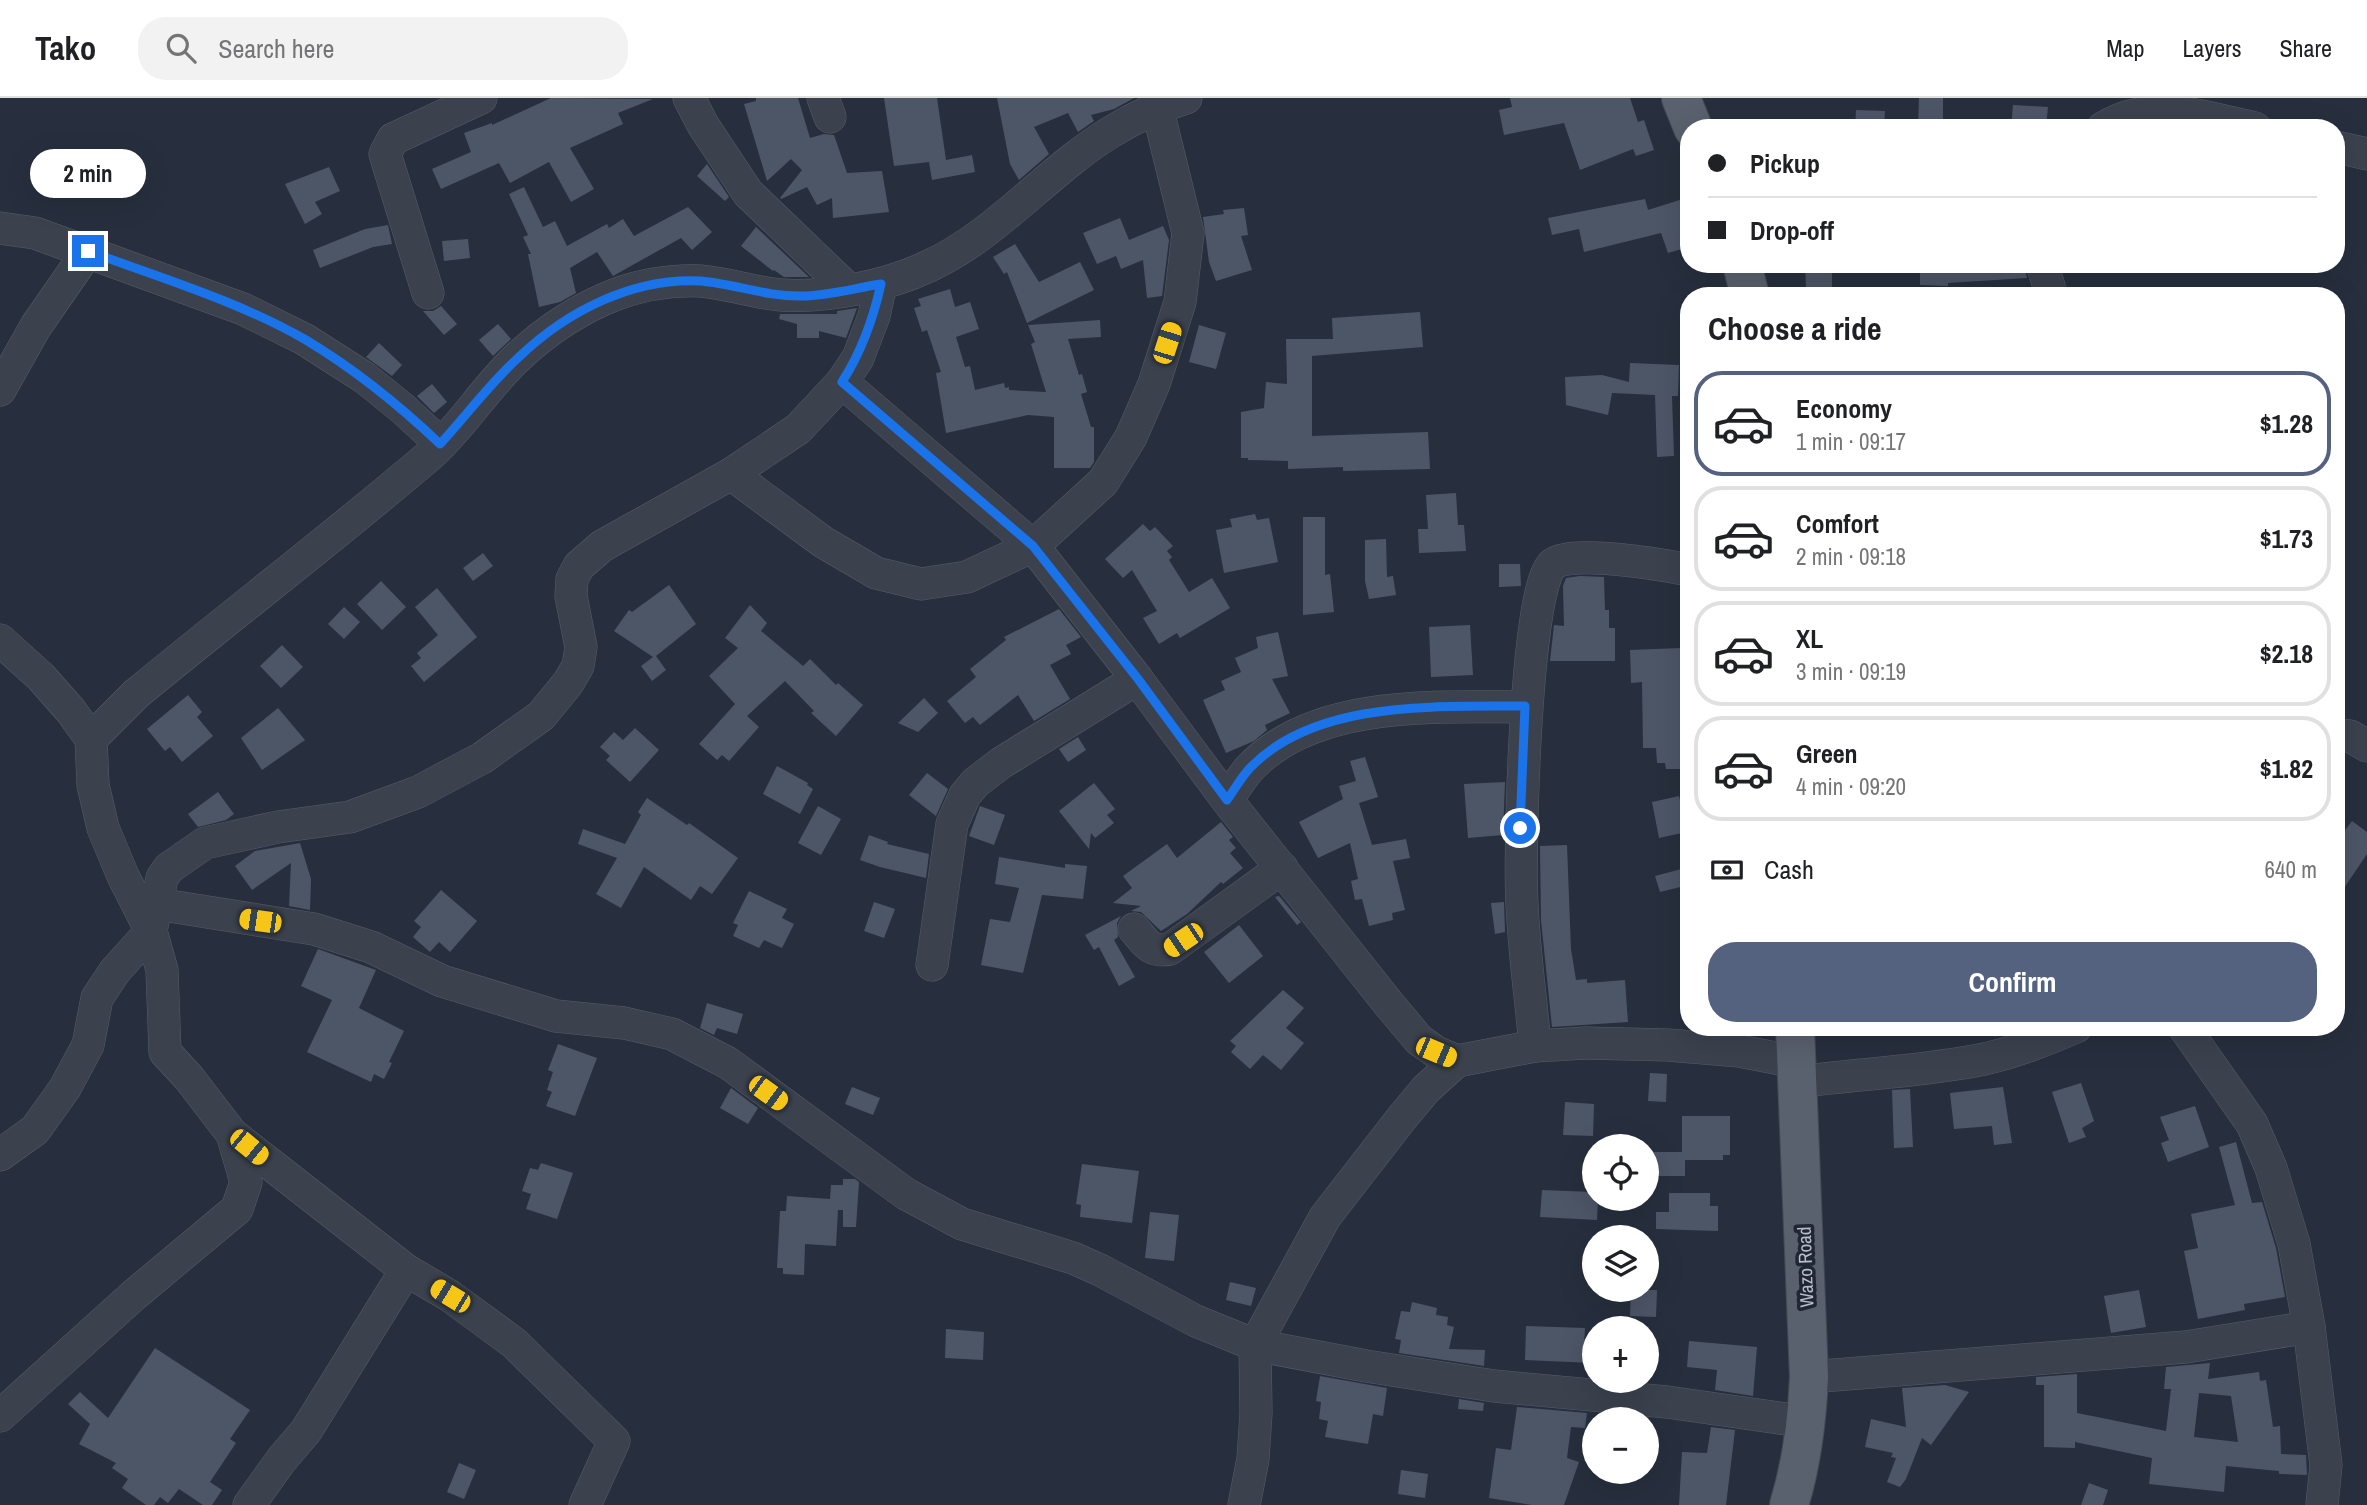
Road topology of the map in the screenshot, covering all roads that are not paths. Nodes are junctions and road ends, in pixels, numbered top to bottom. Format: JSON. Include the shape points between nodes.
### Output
{"nodes":[{"id":1,"x":481,"y":98,"type":"edge"},
{"id":2,"x":689,"y":98,"type":"edge"},
{"id":3,"x":1681,"y":98,"type":"edge"},
{"id":4,"x":1172,"y":103,"type":"edge"},
{"id":5,"x":1689,"y":119,"type":"edge"},
{"id":6,"x":2119,"y":119,"type":"edge"},
{"id":7,"x":2214,"y":119,"type":"edge"},
{"id":8,"x":2345,"y":148,"type":"edge"},
{"id":9,"x":2367,"y":154,"type":"edge"},
{"id":10,"x":0,"y":228,"type":"edge"},
{"id":11,"x":88,"y":251,"type":"junction"},
{"id":12,"x":881,"y":284,"type":"junction"},
{"id":13,"x":848,"y":289,"type":"junction"},
{"id":14,"x":428,"y":293,"type":"dead end"},
{"id":15,"x":842,"y":382,"type":"junction"},
{"id":16,"x":0,"y":390,"type":"edge"},
{"id":17,"x":440,"y":444,"type":"junction"},
{"id":18,"x":731,"y":474,"type":"junction"},
{"id":19,"x":1033,"y":546,"type":"junction"},
{"id":20,"x":1680,"y":569,"type":"edge"},
{"id":21,"x":0,"y":640,"type":"edge"},
{"id":22,"x":1138,"y":679,"type":"junction"},
{"id":23,"x":1525,"y":706,"type":"junction"},
{"id":24,"x":2345,"y":736,"type":"edge"},
{"id":25,"x":91,"y":739,"type":"junction"},
{"id":26,"x":2367,"y":746,"type":"edge"},
{"id":27,"x":1227,"y":800,"type":"junction"},
{"id":28,"x":1282,"y":869,"type":"junction"},
{"id":29,"x":123,"y":876,"type":"junction"},
{"id":30,"x":157,"y":904,"type":"junction"},
{"id":31,"x":1134,"y":929,"type":"dead end"},
{"id":32,"x":932,"y":965,"type":"dead end"},
{"id":33,"x":2056,"y":1036,"type":"edge"},
{"id":34,"x":2190,"y":1036,"type":"edge"},
{"id":35,"x":1535,"y":1046,"type":"junction"},
{"id":36,"x":1796,"y":1057,"type":"edge"},
{"id":37,"x":1457,"y":1061,"type":"junction"},
{"id":38,"x":232,"y":1134,"type":"junction"},
{"id":39,"x":0,"y":1155,"type":"edge"},
{"id":40,"x":406,"y":1270,"type":"junction"},
{"id":41,"x":2309,"y":1327,"type":"junction"},
{"id":42,"x":1255,"y":1345,"type":"junction"},
{"id":43,"x":1809,"y":1377,"type":"junction"},
{"id":44,"x":0,"y":1416,"type":"edge"},
{"id":45,"x":1807,"y":1422,"type":"junction"},
{"id":46,"x":248,"y":1505,"type":"edge"},
{"id":47,"x":585,"y":1505,"type":"edge"},
{"id":48,"x":1244,"y":1505,"type":"edge"},
{"id":49,"x":1789,"y":1505,"type":"edge"},
{"id":50,"x":2322,"y":1505,"type":"edge"}],
"edges":[{"from":1,"to":14,"type":"street","via":[[393,139],[385,154]]},
{"from":2,"to":13,"type":"street","via":[[748,193]]},
{"from":3,"to":5,"type":"main road"},
{"from":4,"to":12,"type":"street","via":[[1110,132],[981,236],[930,266]]},
{"from":4,"to":19,"type":"street","via":[[1188,233],[1180,302],[1154,384],[1131,437],[1103,482]]},
{"from":6,"to":7,"type":"street","via":[[2146,110]]},
{"from":8,"to":9,"type":"street"},
{"from":10,"to":11,"type":"street","via":[[35,233]]},
{"from":11,"to":16,"type":"street","via":[[36,326]]},
{"from":11,"to":17,"type":"street","via":[[243,309],[304,339],[365,378]]},
{"from":12,"to":13,"type":"street"},
{"from":12,"to":15,"type":"street","via":[[858,358]]},
{"from":13,"to":17,"type":"street","via":[[803,296],[702,281],[661,282],[614,295],[567,318],[518,357]]},
{"from":15,"to":18,"type":"street","via":[[798,429]]},
{"from":15,"to":19,"type":"street"},
{"from":17,"to":25,"type":"street","via":[[135,694]]},
{"from":18,"to":19,"type":"street","via":[[823,542],[876,573],[909,582],[967,577]]},
{"from":18,"to":30,"type":"street","via":[[602,546],[579,566],[571,596],[581,647],[578,666],[541,716],[482,758],[418,792],[350,817],[205,843],[169,869]]},
{"from":19,"to":22,"type":"street"},
{"from":20,"to":23,"type":"street","via":[[1607,559],[1554,562],[1540,590]]},
{"from":21,"to":25,"type":"street","via":[[41,677]]},
{"from":22,"to":27,"type":"street"},
{"from":22,"to":32,"type":"street","via":[[1001,763],[965,795],[953,824]]},
{"from":23,"to":27,"type":"street","via":[[1391,711],[1345,718],[1302,732],[1275,747],[1249,769]]},
{"from":23,"to":35,"type":"street","via":[[1522,905]]},
{"from":24,"to":26,"type":"street"},
{"from":25,"to":29,"type":"street","via":[[98,807]]},
{"from":27,"to":28,"type":"street"},
{"from":28,"to":31,"type":"street","via":[[1170,949],[1153,949]]},
{"from":28,"to":37,"type":"street","via":[[1419,1040]]},
{"from":29,"to":30,"type":"street"},
{"from":29,"to":30,"type":"street"},
{"from":30,"to":38,"type":"street","via":[[165,1052]]},
{"from":30,"to":39,"type":"street","via":[[97,998],[88,1045],[65,1088],[35,1130]]},
{"from":30,"to":42,"type":"street","via":[[314,929],[371,947],[442,981],[556,1016],[624,1023],[672,1034],[728,1063],[906,1195],[962,1224],[1073,1258],[1196,1321]]},
{"from":33,"to":36,"type":"street","via":[[1976,1061],[1899,1072]]},
{"from":34,"to":41,"type":"street","via":[[2252,1124],[2272,1167],[2294,1244]]},
{"from":35,"to":36,"type":"street","via":[[1668,1045]]},
{"from":35,"to":37,"type":"street"},
{"from":36,"to":43,"type":"main road","name":"Wazo Road"},
{"from":37,"to":42,"type":"street","via":[[1426,1089],[1325,1217]]},
{"from":38,"to":40,"type":"street"},
{"from":38,"to":44,"type":"street","via":[[246,1182],[237,1209]]},
{"from":40,"to":46,"type":"street","via":[[306,1431]]},
{"from":40,"to":47,"type":"street","via":[[514,1343],[614,1441]]},
{"from":41,"to":43,"type":"street","via":[[2186,1347]]},
{"from":41,"to":50,"type":"street","via":[[2326,1465]]},
{"from":42,"to":45,"type":"street","via":[[1494,1386],[1667,1402]]},
{"from":42,"to":48,"type":"street","via":[[1253,1460]]},
{"from":43,"to":45,"type":"main road","name":"Wazo Road"},
{"from":45,"to":49,"type":"main road","name":"Wazo Road"}]}
